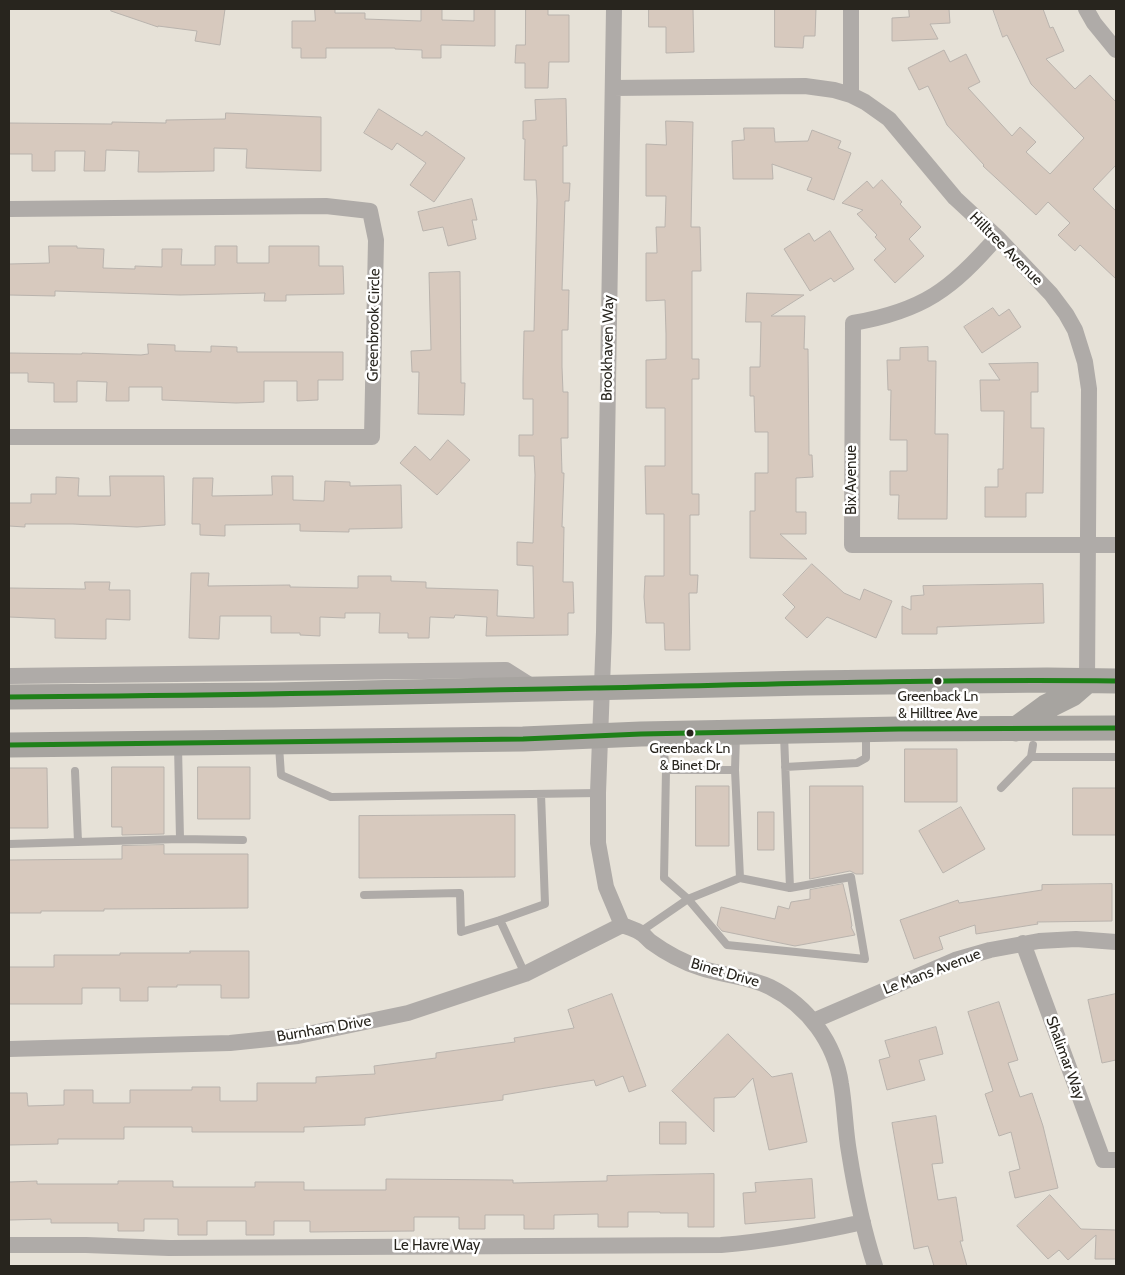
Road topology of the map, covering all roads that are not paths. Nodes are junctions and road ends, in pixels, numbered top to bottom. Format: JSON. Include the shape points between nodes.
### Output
{"nodes":[{"id":1,"x":614,"y":9,"type":"edge"},
{"id":2,"x":851,"y":9,"type":"edge"},
{"id":3,"x":1086,"y":9,"type":"edge"},
{"id":4,"x":1116,"y":50,"type":"edge"},
{"id":5,"x":613,"y":88,"type":"junction"},
{"id":6,"x":850,"y":95,"type":"junction"},
{"id":7,"x":9,"y":209,"type":"edge"},
{"id":8,"x":997,"y":237,"type":"junction"},
{"id":9,"x":9,"y":438,"type":"edge"},
{"id":10,"x":1088,"y":545,"type":"junction"},
{"id":11,"x":1116,"y":545,"type":"edge"},
{"id":12,"x":9,"y":676,"type":"edge"},
{"id":13,"x":1116,"y":680,"type":"edge"},
{"id":14,"x":1087,"y":681,"type":"junction"},
{"id":15,"x":601,"y":687,"type":"junction"},
{"id":16,"x":538,"y":690,"type":"junction"},
{"id":17,"x":9,"y":697,"type":"edge"},
{"id":18,"x":1116,"y":728,"type":"edge"},
{"id":19,"x":866,"y":730,"type":"junction"},
{"id":20,"x":736,"y":733,"type":"junction"},
{"id":21,"x":784,"y":733,"type":"junction"},
{"id":22,"x":662,"y":734,"type":"junction"},
{"id":23,"x":600,"y":736,"type":"junction"},
{"id":24,"x":1024,"y":737,"type":"junction"},
{"id":25,"x":279,"y":742,"type":"junction"},
{"id":26,"x":178,"y":744,"type":"junction"},
{"id":27,"x":9,"y":745,"type":"edge"},
{"id":28,"x":1030,"y":757,"type":"junction"},
{"id":29,"x":1116,"y":757,"type":"edge"},
{"id":30,"x":785,"y":767,"type":"junction"},
{"id":31,"x":666,"y":770,"type":"junction"},
{"id":32,"x":736,"y":770,"type":"junction"},
{"id":33,"x":76,"y":772,"type":"dead end"},
{"id":34,"x":1001,"y":788,"type":"dead end"},
{"id":35,"x":598,"y":793,"type":"junction"},
{"id":36,"x":542,"y":794,"type":"junction"},
{"id":37,"x":180,"y":839,"type":"junction"},
{"id":38,"x":243,"y":840,"type":"dead end"},
{"id":39,"x":78,"y":842,"type":"junction"},
{"id":40,"x":9,"y":844,"type":"edge"},
{"id":41,"x":740,"y":878,"type":"junction"},
{"id":42,"x":790,"y":888,"type":"junction"},
{"id":43,"x":364,"y":895,"type":"dead end"},
{"id":44,"x":688,"y":899,"type":"junction"},
{"id":45,"x":500,"y":920,"type":"junction"},
{"id":46,"x":622,"y":925,"type":"junction"},
{"id":47,"x":640,"y":932,"type":"junction"},
{"id":48,"x":1116,"y":942,"type":"edge"},
{"id":49,"x":1023,"y":943,"type":"junction"},
{"id":50,"x":525,"y":974,"type":"junction"},
{"id":51,"x":814,"y":1021,"type":"junction"},
{"id":52,"x":9,"y":1049,"type":"edge"},
{"id":53,"x":1116,"y":1160,"type":"edge"},
{"id":54,"x":863,"y":1222,"type":"junction"},
{"id":55,"x":9,"y":1246,"type":"edge"},
{"id":56,"x":875,"y":1266,"type":"edge"}],
"edges":[{"from":1,"to":5,"type":"street","name":"Brookhaven Way"},
{"from":2,"to":6,"type":"street"},
{"from":3,"to":4,"type":"street"},
{"from":5,"to":6,"type":"street","name":"Hilltree Avenue","via":[[805,86]]},
{"from":5,"to":15,"type":"street","name":"Brookhaven Way"},
{"from":6,"to":8,"type":"street","name":"Hilltree Avenue","via":[[889,119],[955,198]]},
{"from":7,"to":9,"type":"street","name":"Greenbrook Circle","via":[[326,206],[370,211],[376,240],[372,437]]},
{"from":8,"to":10,"type":"street","name":"Hilltree Avenue","via":[[1066,314],[1085,362],[1089,389]]},
{"from":8,"to":10,"type":"street","name":"Bix Avenue","via":[[964,274],[938,293],[910,308],[853,323],[852,545]]},
{"from":10,"to":11,"type":"street","name":"Bix Avenue"},
{"from":10,"to":14,"type":"street","name":"Hilltree Avenue"},
{"from":12,"to":16,"type":"street","via":[[506,670]]},
{"from":13,"to":14,"type":"main road"},
{"from":14,"to":15,"type":"main road"},
{"from":14,"to":24,"type":"main road","via":[[1072,694],[1046,706]]},
{"from":15,"to":16,"type":"main road"},
{"from":15,"to":23,"type":"street"},
{"from":16,"to":17,"type":"main road"},
{"from":18,"to":24,"type":"main road"},
{"from":19,"to":21,"type":"main road"},
{"from":19,"to":24,"type":"main road"},
{"from":19,"to":30,"type":"lane","via":[[866,758],[857,762]]},
{"from":20,"to":21,"type":"main road"},
{"from":20,"to":22,"type":"main road"},
{"from":20,"to":32,"type":"lane"},
{"from":21,"to":30,"type":"lane"},
{"from":22,"to":23,"type":"main road"},
{"from":22,"to":31,"type":"lane"},
{"from":23,"to":25,"type":"main road","via":[[523,740]]},
{"from":23,"to":35,"type":"street"},
{"from":24,"to":28,"type":"lane"},
{"from":25,"to":26,"type":"main road"},
{"from":25,"to":36,"type":"lane","via":[[280,775],[331,797]]},
{"from":26,"to":27,"type":"main road"},
{"from":26,"to":37,"type":"lane"},
{"from":28,"to":29,"type":"lane"},
{"from":28,"to":34,"type":"lane"},
{"from":30,"to":42,"type":"lane"},
{"from":31,"to":32,"type":"lane"},
{"from":31,"to":44,"type":"lane","via":[[664,878]]},
{"from":32,"to":41,"type":"lane"},
{"from":33,"to":39,"type":"lane"},
{"from":35,"to":36,"type":"lane"},
{"from":35,"to":46,"type":"street","via":[[598,843],[606,887]]},
{"from":36,"to":45,"type":"lane","via":[[545,904]]},
{"from":37,"to":38,"type":"lane"},
{"from":37,"to":39,"type":"lane"},
{"from":39,"to":40,"type":"lane"},
{"from":41,"to":42,"type":"lane"},
{"from":41,"to":44,"type":"lane"},
{"from":42,"to":44,"type":"lane","via":[[851,877],[865,959],[727,945]]},
{"from":43,"to":45,"type":"lane","via":[[460,893],[461,932]]},
{"from":44,"to":47,"type":"lane"},
{"from":45,"to":50,"type":"lane"},
{"from":46,"to":47,"type":"street","name":"Binet Drive"},
{"from":46,"to":50,"type":"street","name":"Burnham Drive"},
{"from":47,"to":51,"type":"street","name":"Binet Drive","via":[[675,957],[701,968],[771,987],[793,1001]]},
{"from":48,"to":49,"type":"street","name":"Le Mans Avenue","via":[[1076,939]]},
{"from":49,"to":51,"type":"street","name":"Le Mans Avenue","via":[[955,960]]},
{"from":49,"to":53,"type":"street","name":"Shalimar Way","via":[[1103,1160]]},
{"from":50,"to":52,"type":"street","name":"Burnham Drive","via":[[408,1013],[298,1036],[230,1043]]},
{"from":51,"to":54,"type":"street","name":"Binet Drive","via":[[834,1057],[841,1083],[853,1180]]},
{"from":54,"to":55,"type":"street","name":"Le Havre Way","via":[[804,1236],[722,1245]]},
{"from":54,"to":56,"type":"street","name":"Binet Drive"}]}
